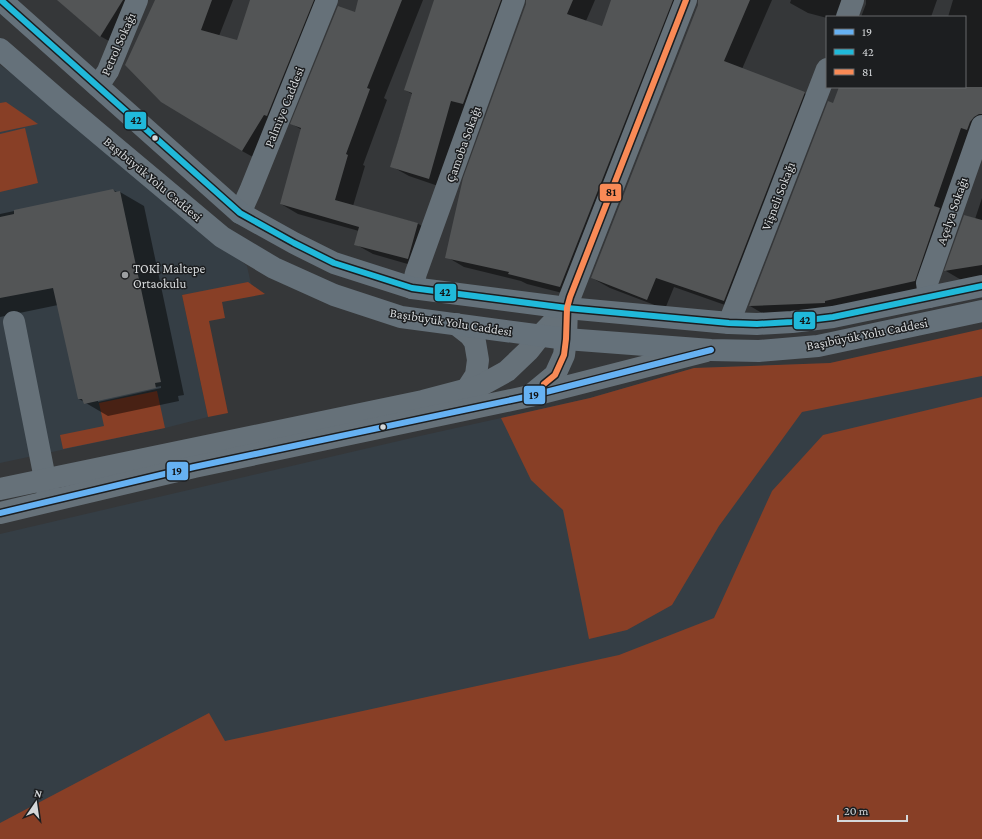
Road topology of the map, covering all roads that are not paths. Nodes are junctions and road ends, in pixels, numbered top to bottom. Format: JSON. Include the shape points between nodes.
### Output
{"nodes":[{"id":1,"x":1,"y":0,"type":"edge"},
{"id":2,"x":137,"y":0,"type":"edge"},
{"id":3,"x":327,"y":0,"type":"edge"},
{"id":4,"x":514,"y":0,"type":"edge"},
{"id":5,"x":686,"y":0,"type":"edge"},
{"id":6,"x":854,"y":0,"type":"edge"},
{"id":7,"x":847,"y":16,"type":"edge"},
{"id":8,"x":0,"y":49,"type":"edge"},
{"id":9,"x":826,"y":72,"type":"edge"},
{"id":10,"x":98,"y":86,"type":"junction"},
{"id":11,"x":982,"y":126,"type":"edge"},
{"id":12,"x":240,"y":213,"type":"junction"},
{"id":13,"x":982,"y":286,"type":"edge"},
{"id":14,"x":412,"y":288,"type":"junction"},
{"id":15,"x":929,"y":297,"type":"junction"},
{"id":16,"x":567,"y":308,"type":"junction"},
{"id":17,"x":982,"y":311,"type":"edge"},
{"id":18,"x":14,"y":322,"type":"dead end"},
{"id":19,"x":729,"y":323,"type":"junction"},
{"id":20,"x":456,"y":324,"type":"junction"},
{"id":21,"x":540,"y":336,"type":"junction"},
{"id":22,"x":566,"y":338,"type":"junction"},
{"id":23,"x":711,"y":350,"type":"junction"},
{"id":24,"x":468,"y":389,"type":"junction"},
{"id":25,"x":530,"y":396,"type":"junction"},
{"id":26,"x":45,"y":480,"type":"junction"},
{"id":27,"x":0,"y":490,"type":"edge"},
{"id":28,"x":50,"y":502,"type":"junction"},
{"id":29,"x":0,"y":513,"type":"edge"}],
"edges":[{"from":1,"to":10,"type":"main road","name":"Başıbüyük Yolu Caddesi"},
{"from":2,"to":10,"type":"street","name":"Petrol Sokağı","via":[[108,71]]},
{"from":3,"to":12,"type":"street","name":"Palmiye Caddesi"},
{"from":4,"to":14,"type":"street","name":"Çamoba Sokağı"},
{"from":5,"to":16,"type":"street"},
{"from":6,"to":7,"type":"street"},
{"from":8,"to":20,"type":"main road","name":"Başıbüyük Yolu Caddesi","via":[[222,237],[274,268],[334,295],[401,316]]},
{"from":9,"to":19,"type":"street","name":"Vişneli Sokağı"},
{"from":10,"to":12,"type":"main road","name":"Başıbüyük Yolu Caddesi"},
{"from":11,"to":15,"type":"street","name":"Açelya Sokağı","via":[[927,283]]},
{"from":12,"to":14,"type":"main road","name":"Başıbüyük Yolu Caddesi","via":[[334,263]]},
{"from":13,"to":15,"type":"main road","name":"Başıbüyük Yolu Caddesi"},
{"from":14,"to":16,"type":"main road","name":"Başıbüyük Yolu Caddesi"},
{"from":15,"to":19,"type":"main road","name":"Başıbüyük Yolu Caddesi","via":[[833,317],[792,322]]},
{"from":16,"to":19,"type":"main road","name":"Başıbüyük Yolu Caddesi"},
{"from":16,"to":21,"type":"street"},
{"from":16,"to":22,"type":"street"},
{"from":17,"to":23,"type":"main road","name":"Başıbüyük Yolu Caddesi","via":[[818,346],[759,351]]},
{"from":18,"to":26,"type":"street"},
{"from":20,"to":21,"type":"main road","name":"Başıbüyük Yolu Caddesi"},
{"from":20,"to":24,"type":"street","via":[[475,342],[478,360],[476,374]]},
{"from":21,"to":22,"type":"main road","name":"Başıbüyük Yolu Caddesi"},
{"from":21,"to":24,"type":"street","via":[[529,350],[506,370],[480,386]]},
{"from":22,"to":23,"type":"main road","name":"Başıbüyük Yolu Caddesi"},
{"from":22,"to":25,"type":"street","via":[[564,355],[555,375]]},
{"from":23,"to":25,"type":"street"},
{"from":24,"to":26,"type":"street","via":[[422,401]]},
{"from":25,"to":28,"type":"street","via":[[194,467]]},
{"from":26,"to":27,"type":"street"},
{"from":26,"to":28,"type":"street"},
{"from":28,"to":29,"type":"street"}]}
